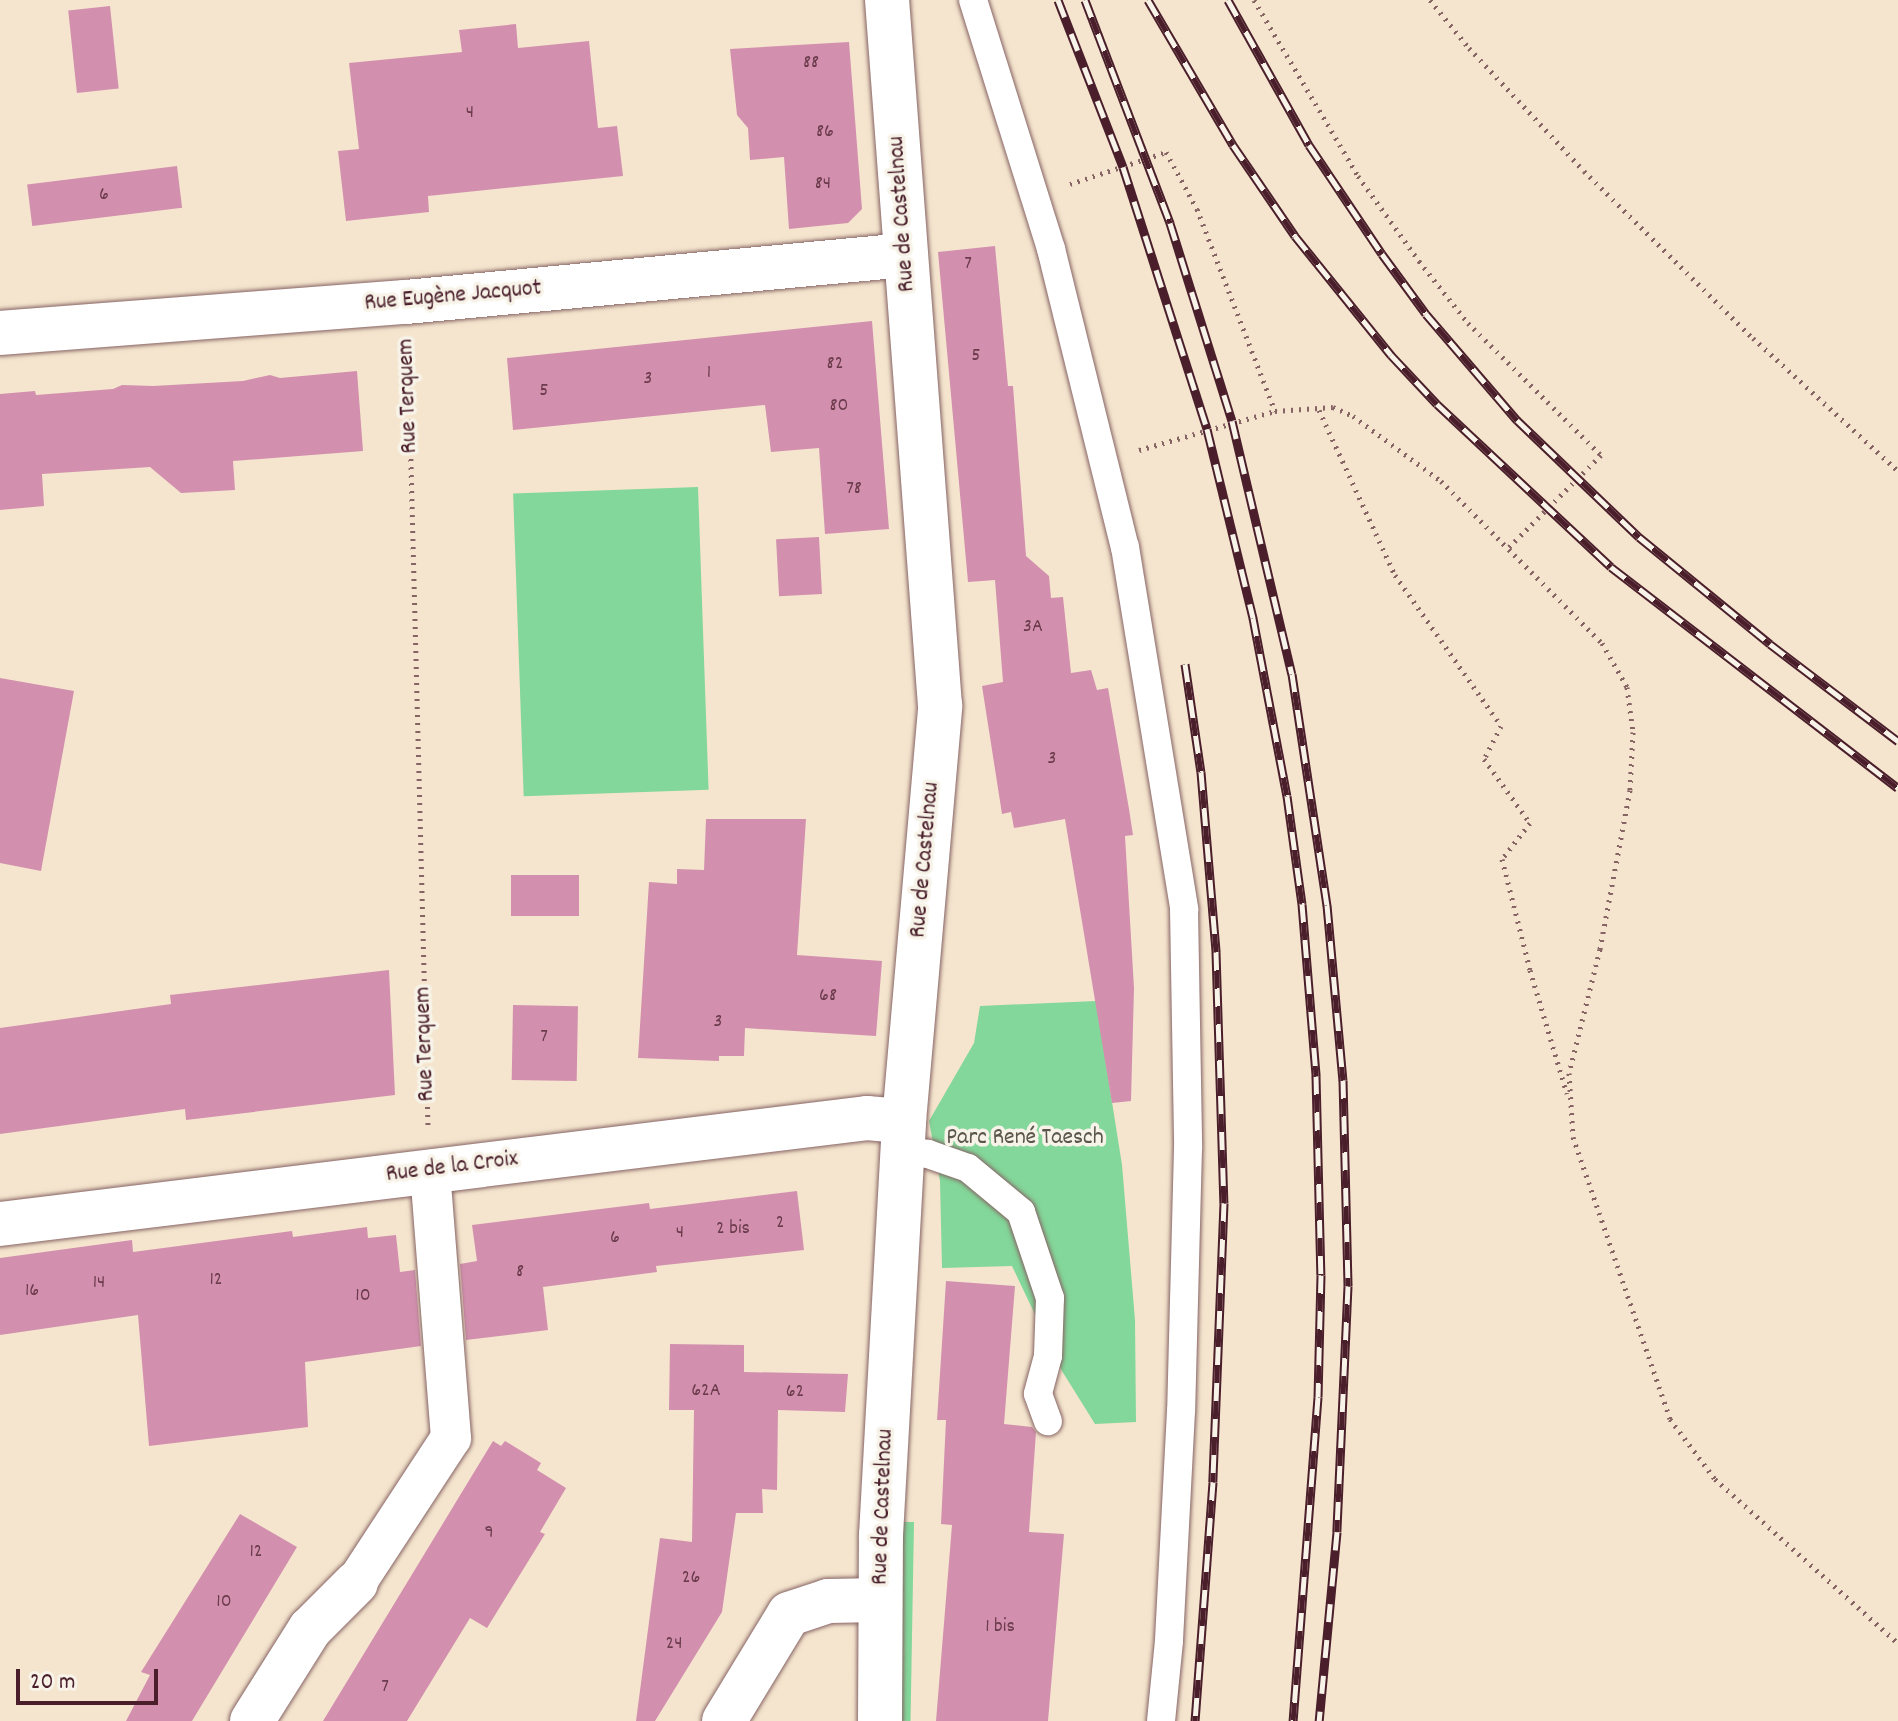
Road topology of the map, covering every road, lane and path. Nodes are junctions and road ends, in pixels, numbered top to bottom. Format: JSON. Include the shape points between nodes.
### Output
{"nodes":[{"id":1,"x":887,"y":0,"type":"edge"},
{"id":2,"x":973,"y":0,"type":"edge"},
{"id":3,"x":1254,"y":0,"type":"edge"},
{"id":4,"x":1430,"y":0,"type":"edge"},
{"id":5,"x":1055,"y":189,"type":"dead end"},
{"id":6,"x":906,"y":255,"type":"junction"},
{"id":7,"x":406,"y":302,"type":"junction"},
{"id":8,"x":0,"y":333,"type":"edge"},
{"id":9,"x":1319,"y":410,"type":"dead end"},
{"id":10,"x":1275,"y":411,"type":"junction"},
{"id":11,"x":1104,"y":462,"type":"junction"},
{"id":12,"x":1898,"y":471,"type":"edge"},
{"id":13,"x":1509,"y":547,"type":"junction"},
{"id":14,"x":1570,"y":1102,"type":"junction"},
{"id":15,"x":903,"y":1137,"type":"junction"},
{"id":16,"x":430,"y":1170,"type":"junction"},
{"id":17,"x":0,"y":1224,"type":"edge"},
{"id":18,"x":1048,"y":1421,"type":"dead end"},
{"id":19,"x":356,"y":1583,"type":"joint"},
{"id":20,"x":880,"y":1600,"type":"junction"},
{"id":21,"x":1898,"y":1643,"type":"edge"},
{"id":22,"x":252,"y":1721,"type":"edge"},
{"id":23,"x":724,"y":1721,"type":"edge"},
{"id":24,"x":880,"y":1721,"type":"edge"},
{"id":25,"x":1161,"y":1721,"type":"edge"}],
"edges":[{"from":1,"to":6,"type":"street","name":"Rue de Castelnau"},
{"from":2,"to":11,"type":"lane","via":[[1051,249]]},
{"from":3,"to":13,"type":"path","via":[[1358,176],[1419,261],[1479,334],[1601,455]]},
{"from":4,"to":12,"type":"path","via":[[1584,171],[1753,338]]},
{"from":5,"to":10,"type":"path","via":[[1166,152],[1197,209]]},
{"from":6,"to":7,"type":"street","name":"Rue Eugène Jacquot"},
{"from":6,"to":15,"type":"street","name":"Rue de Castelnau","via":[[940,706]]},
{"from":7,"to":8,"type":"street","name":"Rue Eugène Jacquot"},
{"from":7,"to":16,"type":"path","name":"Rue Terquem"},
{"from":9,"to":14,"type":"path","via":[[1395,575],[1501,726],[1484,759],[1530,823],[1502,859]]},
{"from":10,"to":11,"type":"path"},
{"from":10,"to":13,"type":"path","via":[[1333,407],[1353,416],[1441,481]]},
{"from":11,"to":25,"type":"lane","via":[[1125,547],[1184,909],[1188,1148],[1182,1380]]},
{"from":13,"to":14,"type":"path","via":[[1602,643],[1627,687],[1633,732],[1619,864],[1577,1031]]},
{"from":14,"to":21,"type":"path","via":[[1573,1137],[1670,1419],[1715,1479]]},
{"from":15,"to":16,"type":"street","name":"Rue de la Croix","via":[[867,1118]]},
{"from":15,"to":18,"type":"lane","via":[[928,1154],[968,1168],[1021,1212],[1050,1298],[1048,1356],[1038,1394]]},
{"from":15,"to":20,"type":"street","name":"Rue de Castelnau"},
{"from":16,"to":17,"type":"street","name":"Rue de la Croix"},
{"from":16,"to":19,"type":"street","via":[[451,1438]]},
{"from":19,"to":22,"type":"street","via":[[310,1629]]},
{"from":20,"to":23,"type":"street","via":[[828,1601],[789,1614]]},
{"from":20,"to":24,"type":"street","name":"Rue de Castelnau"}]}
